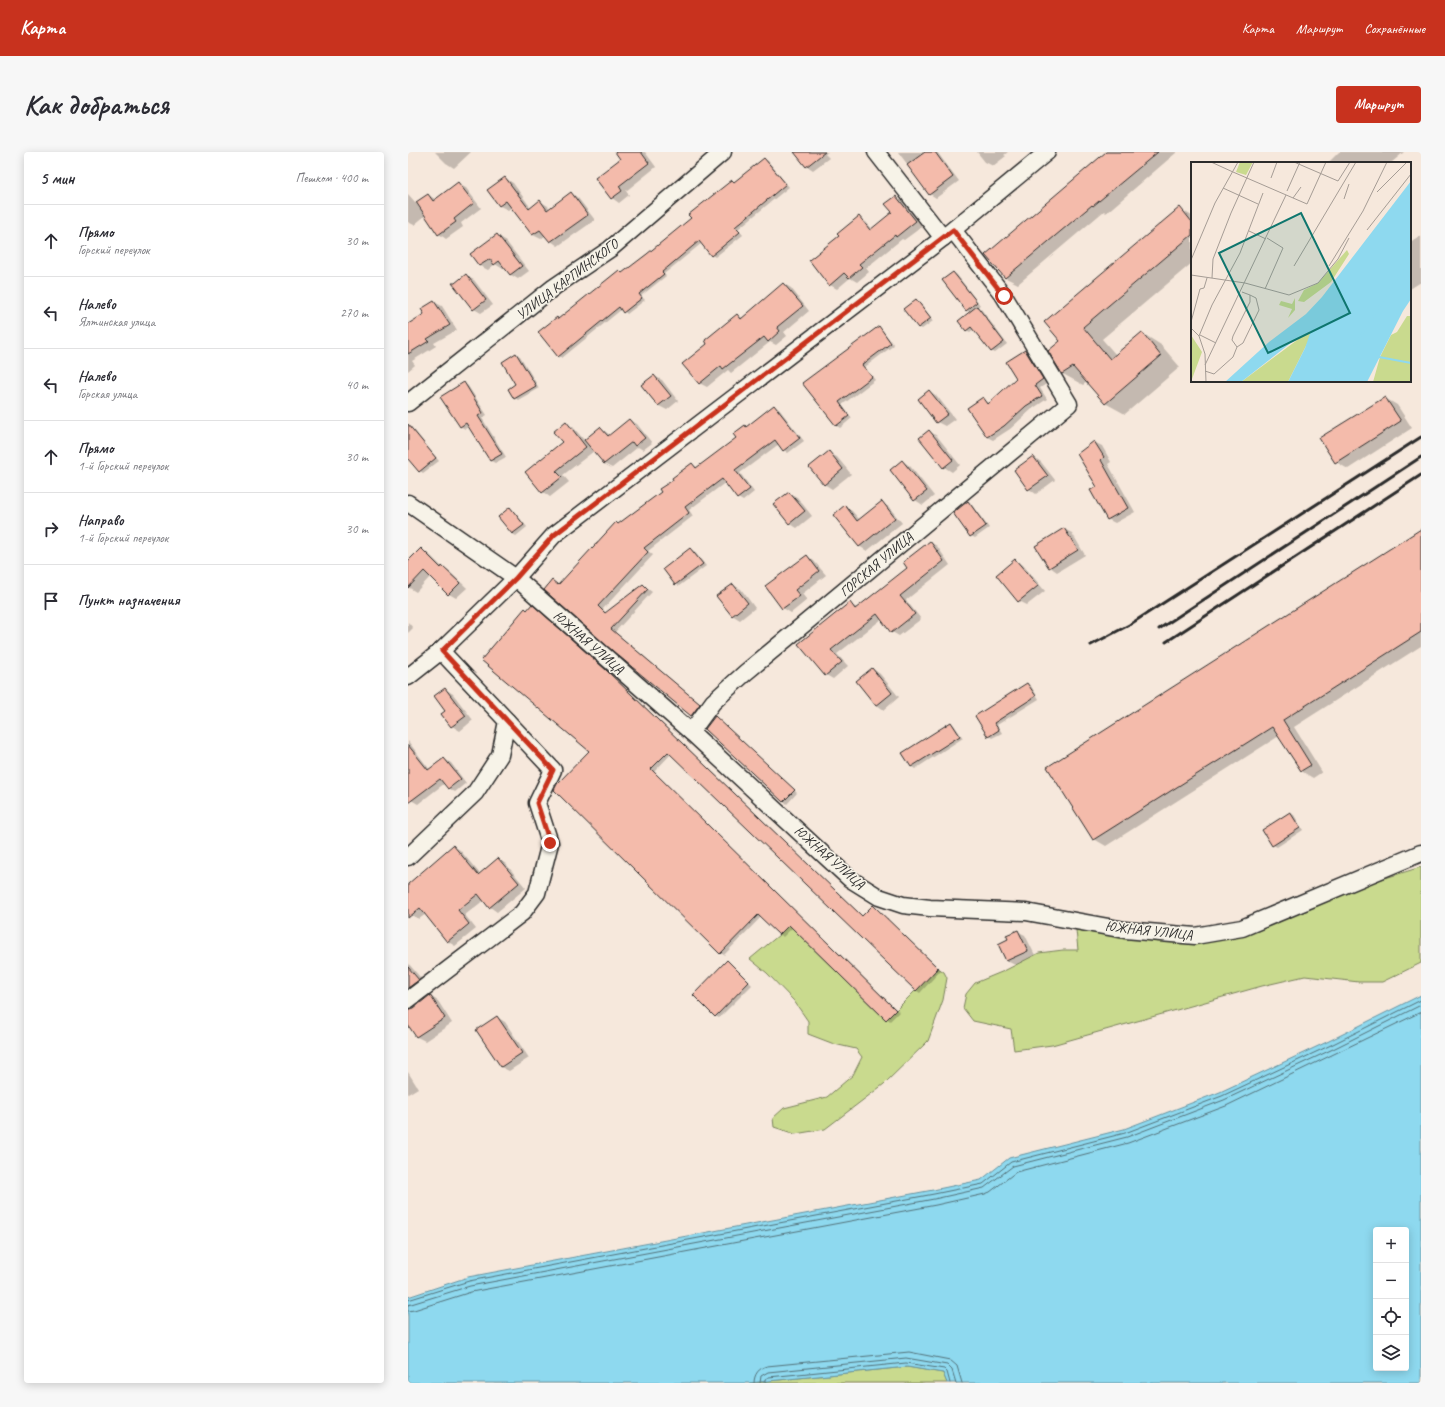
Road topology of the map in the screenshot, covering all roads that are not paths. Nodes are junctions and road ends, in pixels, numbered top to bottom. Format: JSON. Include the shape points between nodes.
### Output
{"nodes":[{"id":1,"x":723,"y":152,"type":"edge"},
{"id":2,"x":876,"y":152,"type":"edge"},
{"id":3,"x":1047,"y":152,"type":"edge"},
{"id":4,"x":948,"y":234,"type":"junction"},
{"id":5,"x":408,"y":404,"type":"edge"},
{"id":6,"x":408,"y":503,"type":"edge"},
{"id":7,"x":516,"y":578,"type":"junction"},
{"id":8,"x":442,"y":651,"type":"junction"},
{"id":9,"x":408,"y":677,"type":"edge"},
{"id":10,"x":507,"y":721,"type":"junction"},
{"id":11,"x":691,"y":732,"type":"junction"},
{"id":12,"x":1421,"y":853,"type":"edge"},
{"id":13,"x":408,"y":856,"type":"edge"},
{"id":14,"x":408,"y":1000,"type":"edge"}],
"edges":[{"from":1,"to":5,"type":"street","name":"УЛИЦА КАРПИНСКОГО","via":[[610,249],[554,287]]},
{"from":2,"to":4,"type":"street"},
{"from":3,"to":4,"type":"street"},
{"from":4,"to":7,"type":"street","via":[[554,535]]},
{"from":4,"to":11,"type":"street","name":"ГОРСКАЯ УЛИЦА","via":[[1004,296],[1068,404],[745,673],[713,702]]},
{"from":6,"to":7,"type":"street","name":"ЮЖНАЯ УЛИЦА"},
{"from":7,"to":8,"type":"street"},
{"from":7,"to":11,"type":"street","name":"ЮЖНАЯ УЛИЦА"},
{"from":8,"to":9,"type":"street"},
{"from":8,"to":10,"type":"street"},
{"from":10,"to":13,"type":"street","via":[[500,755],[475,793]]},
{"from":10,"to":14,"type":"street","via":[[553,770],[537,803],[550,843],[537,893],[522,913]]},
{"from":11,"to":12,"type":"street","name":"ЮЖНАЯ УЛИЦА","via":[[850,879],[879,897],[903,905],[1026,912],[1125,930],[1195,936],[1242,928]]}]}
